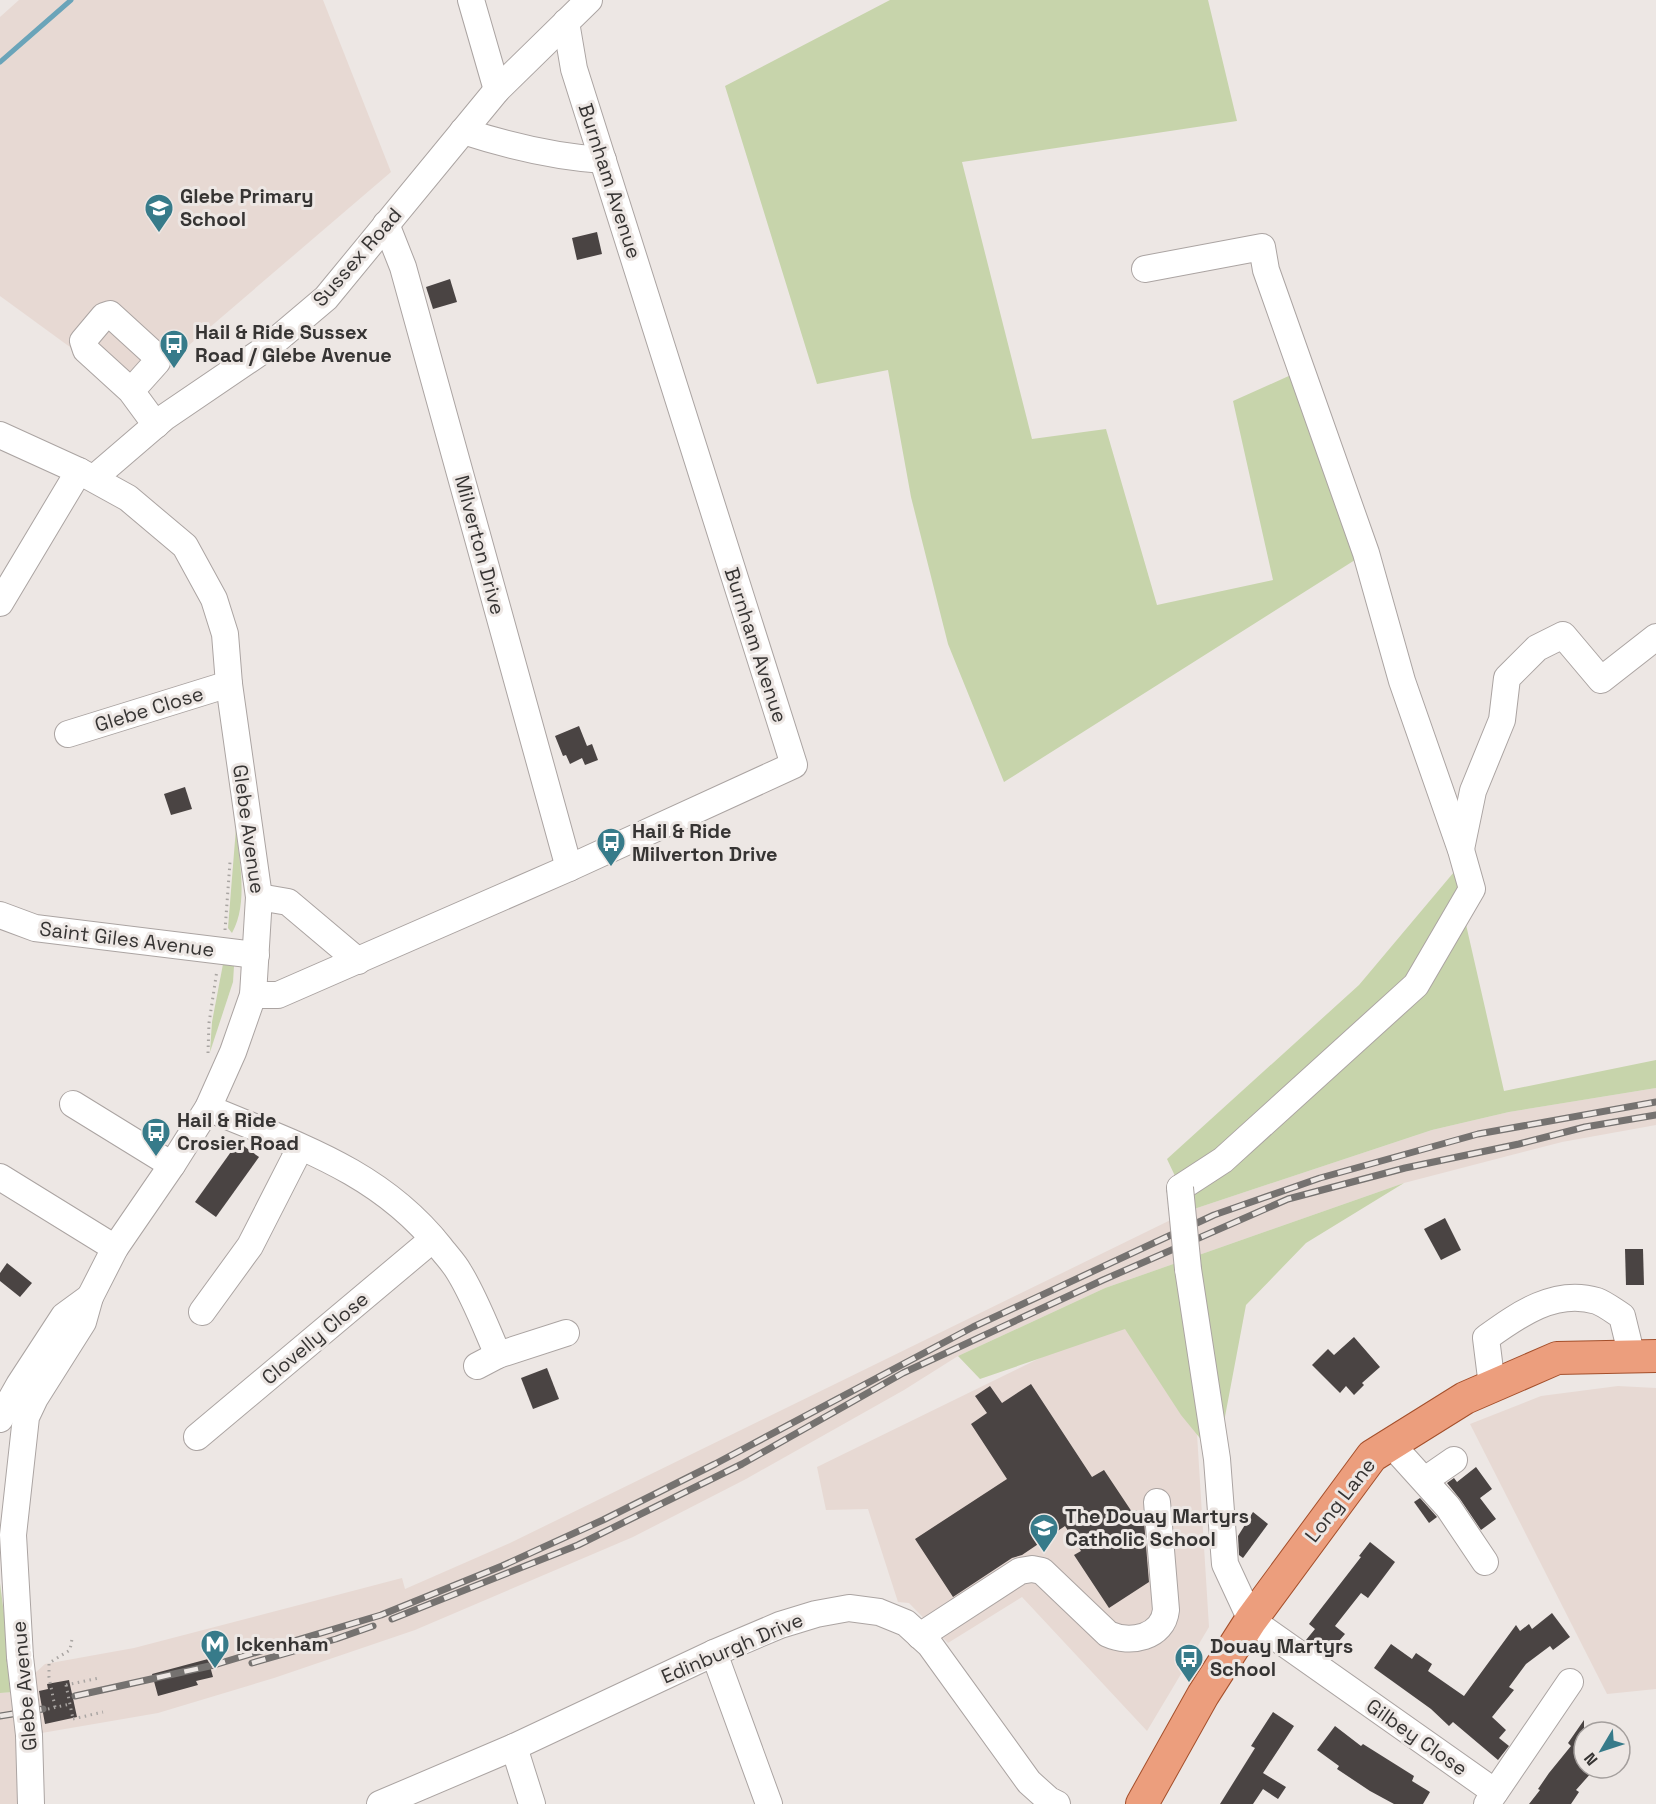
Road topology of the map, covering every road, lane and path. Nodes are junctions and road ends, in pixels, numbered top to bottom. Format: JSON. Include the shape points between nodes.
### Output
{"nodes":[{"id":1,"x":471,"y":0,"type":"edge"},
{"id":2,"x":589,"y":0,"type":"edge"},
{"id":3,"x":567,"y":22,"type":"junction"},
{"id":4,"x":545,"y":42,"type":"junction"},
{"id":5,"x":574,"y":69,"type":"junction"},
{"id":6,"x":497,"y":90,"type":"junction"},
{"id":7,"x":463,"y":131,"type":"junction"},
{"id":8,"x":603,"y":160,"type":"junction"},
{"id":9,"x":387,"y":224,"type":"junction"},
{"id":10,"x":1145,"y":269,"type":"dead end"},
{"id":11,"x":131,"y":391,"type":"dead end"},
{"id":12,"x":156,"y":424,"type":"junction"},
{"id":13,"x":0,"y":435,"type":"edge"},
{"id":14,"x":86,"y":474,"type":"junction"},
{"id":15,"x":0,"y":603,"type":"edge"},
{"id":16,"x":1656,"y":637,"type":"edge"},
{"id":17,"x":229,"y":684,"type":"junction"},
{"id":18,"x":68,"y":734,"type":"dead end"},
{"id":19,"x":1461,"y":850,"type":"junction"},
{"id":20,"x":232,"y":853,"type":"dead end"},
{"id":21,"x":569,"y":868,"type":"junction"},
{"id":22,"x":260,"y":897,"type":"junction"},
{"id":23,"x":0,"y":915,"type":"edge"},
{"id":24,"x":225,"y":932,"type":"dead end"},
{"id":25,"x":256,"y":955,"type":"junction"},
{"id":26,"x":358,"y":961,"type":"junction"},
{"id":27,"x":218,"y":966,"type":"dead end"},
{"id":28,"x":253,"y":995,"type":"junction"},
{"id":29,"x":208,"y":1054,"type":"dead end"},
{"id":30,"x":73,"y":1104,"type":"dead end"},
{"id":31,"x":207,"y":1108,"type":"junction"},
{"id":32,"x":300,"y":1148,"type":"junction"},
{"id":33,"x":172,"y":1165,"type":"junction"},
{"id":34,"x":0,"y":1177,"type":"edge"},
{"id":35,"x":433,"y":1239,"type":"junction"},
{"id":36,"x":115,"y":1248,"type":"junction"},
{"id":37,"x":90,"y":1297,"type":"junction"},
{"id":38,"x":202,"y":1312,"type":"dead end"},
{"id":39,"x":566,"y":1333,"type":"dead end"},
{"id":40,"x":1644,"y":1356,"type":"edge"},
{"id":41,"x":1492,"y":1386,"type":"junction"},
{"id":42,"x":0,"y":1419,"type":"edge"},
{"id":43,"x":197,"y":1437,"type":"dead end"},
{"id":44,"x":1391,"y":1444,"type":"junction"},
{"id":45,"x":1454,"y":1460,"type":"dead end"},
{"id":46,"x":1425,"y":1480,"type":"junction"},
{"id":47,"x":1157,"y":1502,"type":"dead end"},
{"id":48,"x":1485,"y":1562,"type":"dead end"},
{"id":49,"x":1251,"y":1620,"type":"junction"},
{"id":50,"x":920,"y":1636,"type":"junction"},
{"id":51,"x":72,"y":1639,"type":"dead end"},
{"id":52,"x":714,"y":1653,"type":"junction"},
{"id":53,"x":99,"y":1678,"type":"dead end"},
{"id":54,"x":1570,"y":1682,"type":"dead end"},
{"id":55,"x":70,"y":1704,"type":"junction"},
{"id":56,"x":55,"y":1707,"type":"junction"},
{"id":57,"x":43,"y":1711,"type":"dead end"},
{"id":58,"x":104,"y":1712,"type":"dead end"},
{"id":59,"x":514,"y":1747,"type":"junction"},
{"id":60,"x":1491,"y":1798,"type":"edge"},
{"id":61,"x":31,"y":1804,"type":"edge"},
{"id":62,"x":380,"y":1804,"type":"edge"},
{"id":63,"x":532,"y":1804,"type":"edge"},
{"id":64,"x":769,"y":1804,"type":"edge"},
{"id":65,"x":1057,"y":1804,"type":"edge"},
{"id":66,"x":1142,"y":1804,"type":"edge"}],
"edges":[{"from":1,"to":6,"type":"street"},
{"from":2,"to":3,"type":"street","name":"Sussex Road"},
{"from":3,"to":4,"type":"street","name":"Sussex Road"},
{"from":3,"to":5,"type":"street","name":"Burnham Avenue"},
{"from":4,"to":5,"type":"street","name":"Burnham Avenue"},
{"from":4,"to":6,"type":"street","name":"Sussex Road"},
{"from":5,"to":8,"type":"street","name":"Burnham Avenue"},
{"from":6,"to":7,"type":"street","name":"Sussex Road"},
{"from":7,"to":8,"type":"street","via":[[516,147]]},
{"from":7,"to":9,"type":"street","name":"Sussex Road"},
{"from":8,"to":21,"type":"street","name":"Burnham Avenue","via":[[794,765]]},
{"from":9,"to":12,"type":"street","name":"Sussex Road","via":[[326,298],[268,347]]},
{"from":9,"to":21,"type":"street","name":"Milverton Drive","via":[[403,267]]},
{"from":10,"to":19,"type":"street","via":[[1262,247],[1266,270],[1366,553],[1402,681]]},
{"from":11,"to":12,"type":"street"},
{"from":12,"to":14,"type":"street","name":"Sussex Road"},
{"from":13,"to":14,"type":"street","name":"Glebe Avenue"},
{"from":14,"to":15,"type":"street","name":"Sussex Road"},
{"from":14,"to":17,"type":"street","name":"Glebe Avenue","via":[[128,498],[185,546],[214,599],[225,634]]},
{"from":16,"to":19,"type":"street","via":[[1601,680],[1563,635],[1536,648],[1507,678],[1502,720],[1473,791]]},
{"from":17,"to":18,"type":"street","name":"Glebe Close"},
{"from":17,"to":22,"type":"street","name":"Glebe Avenue"},
{"from":19,"to":49,"type":"street","bridge":true,"via":[[1472,889],[1416,985],[1223,1160],[1180,1188],[1188,1269],[1217,1459],[1225,1564]]},
{"from":20,"to":24,"type":"path"},
{"from":21,"to":26,"type":"street","name":"Burnham Avenue"},
{"from":22,"to":25,"type":"street","name":"Glebe Avenue"},
{"from":22,"to":26,"type":"street","via":[[288,902]]},
{"from":23,"to":25,"type":"street","name":"Saint Giles Avenue","via":[[35,928]]},
{"from":25,"to":28,"type":"street","name":"Glebe Avenue"},
{"from":26,"to":28,"type":"street","name":"Burnham Avenue","via":[[278,994]]},
{"from":27,"to":29,"type":"path"},
{"from":28,"to":31,"type":"street","name":"Glebe Avenue"},
{"from":30,"to":33,"type":"street"},
{"from":31,"to":32,"type":"street"},
{"from":31,"to":33,"type":"street","name":"Glebe Avenue"},
{"from":32,"to":35,"type":"street","via":[[345,1167],[377,1187]]},
{"from":32,"to":38,"type":"street","via":[[250,1246]]},
{"from":33,"to":36,"type":"street","name":"Glebe Avenue"},
{"from":34,"to":36,"type":"street"},
{"from":35,"to":39,"type":"street","via":[[459,1272],[488,1360]]},
{"from":35,"to":43,"type":"street","name":"Clovelly Close"},
{"from":36,"to":37,"type":"street","name":"Glebe Avenue"},
{"from":37,"to":42,"type":"street","name":"Glebe Avenue","via":[[64,1316]]},
{"from":37,"to":61,"type":"street","name":"Glebe Avenue","bridge":true,"via":[[83,1322],[26,1417],[13,1535]]},
{"from":40,"to":41,"type":"main road","name":"Long Lane","via":[[1557,1358]]},
{"from":40,"to":41,"type":"street","via":[[1622,1316],[1598,1301],[1561,1298],[1520,1314],[1485,1338]]},
{"from":41,"to":44,"type":"main road","name":"Long Lane","via":[[1465,1398]]},
{"from":44,"to":46,"type":"street"},
{"from":44,"to":49,"type":"main road","name":"Long Lane","via":[[1372,1456]]},
{"from":45,"to":46,"type":"street"},
{"from":46,"to":48,"type":"street"},
{"from":47,"to":50,"type":"street","via":[[1166,1610],[1162,1623],[1151,1633],[1132,1640],[1108,1634],[1042,1571],[1032,1569],[1020,1571]]},
{"from":49,"to":60,"type":"street","name":"Gilbey Close"},
{"from":49,"to":66,"type":"main road","name":"Long Lane","via":[[1203,1695]]},
{"from":50,"to":52,"type":"street","name":"Edinburgh Drive","via":[[906,1623],[879,1612],[849,1608],[780,1625]]},
{"from":50,"to":65,"type":"street","name":"Edinburgh Drive","via":[[1029,1782]]},
{"from":51,"to":56,"type":"path","via":[[70,1650],[49,1663]]},
{"from":52,"to":59,"type":"street","name":"Edinburgh Drive"},
{"from":52,"to":64,"type":"street"},
{"from":53,"to":55,"type":"path","bridge":true,"via":[[66,1685]]},
{"from":54,"to":60,"type":"street","name":"Gilbey Close"},
{"from":55,"to":56,"type":"path"},
{"from":55,"to":58,"type":"path","bridge":true,"via":[[73,1719]]},
{"from":56,"to":57,"type":"path"},
{"from":59,"to":62,"type":"street","name":"Edinburgh Drive"},
{"from":59,"to":63,"type":"street"}]}
